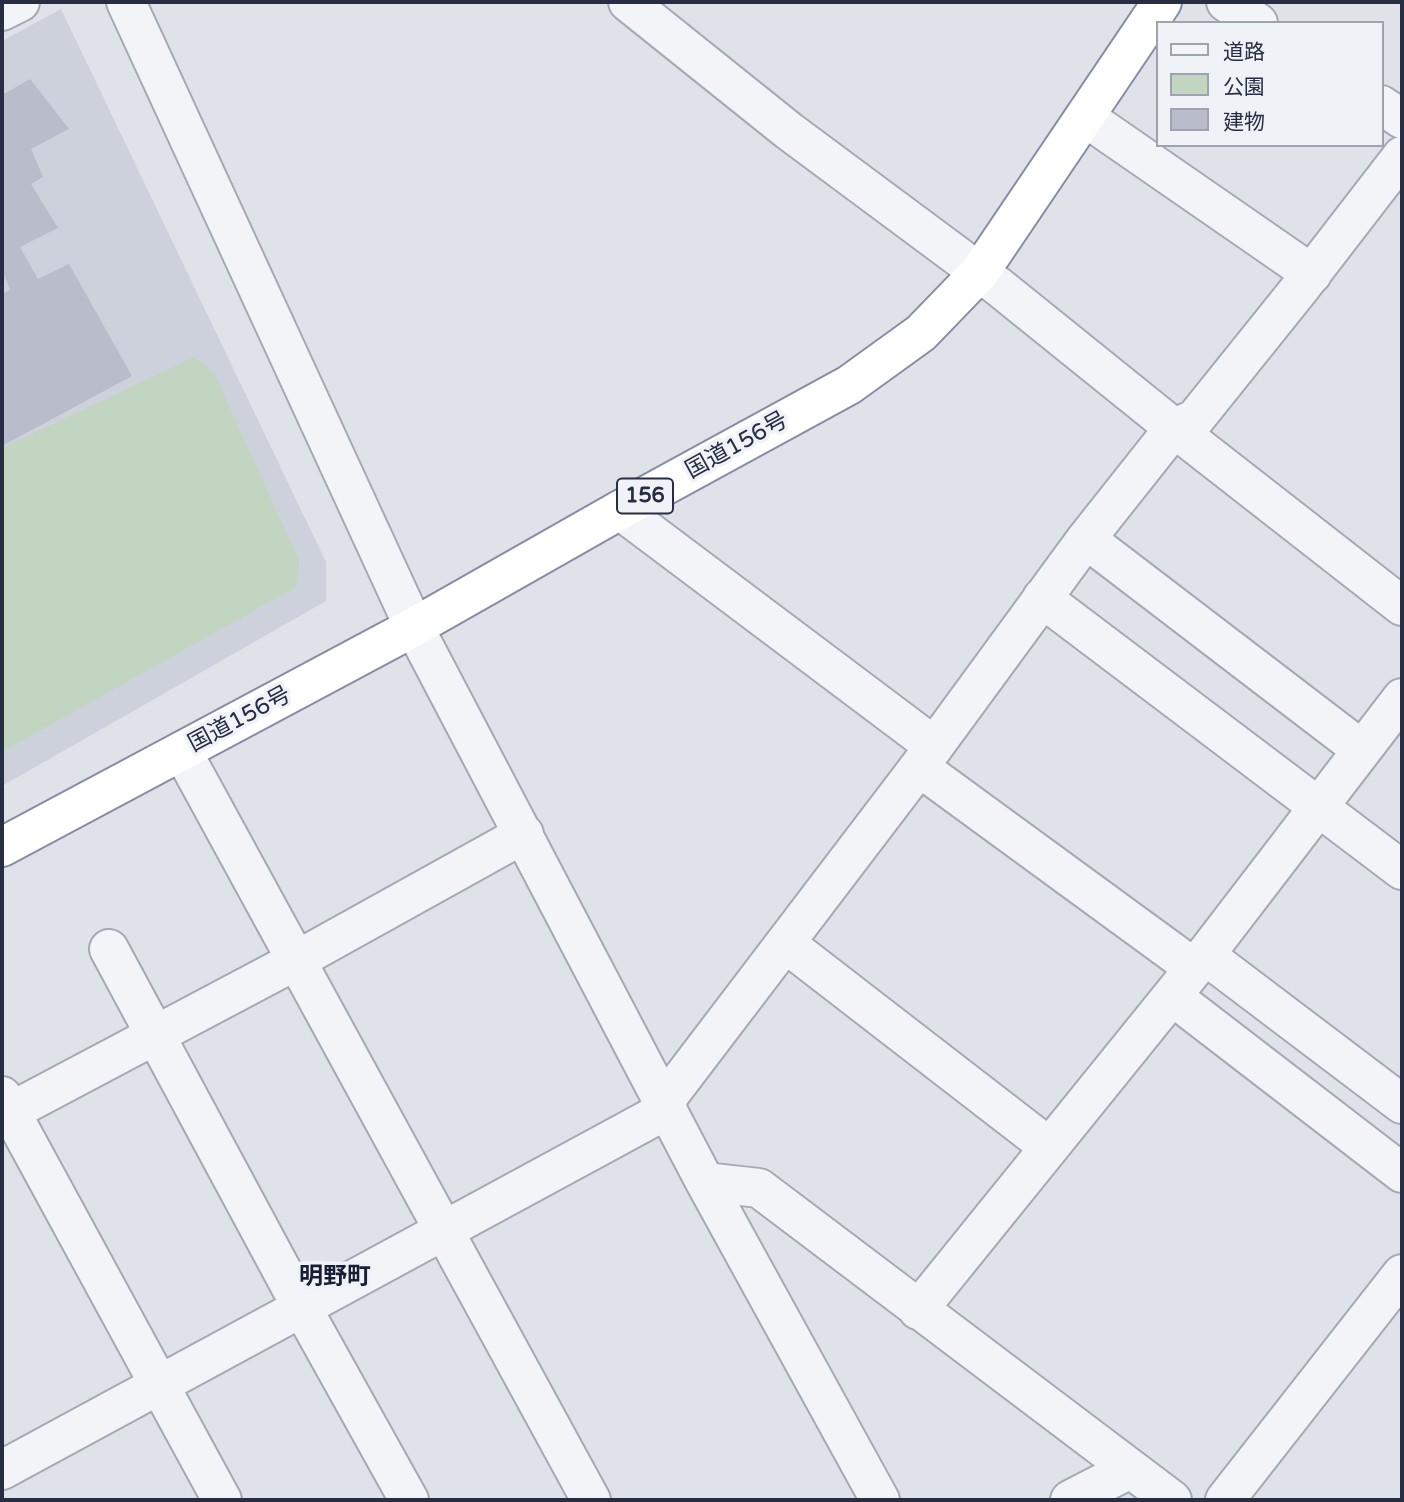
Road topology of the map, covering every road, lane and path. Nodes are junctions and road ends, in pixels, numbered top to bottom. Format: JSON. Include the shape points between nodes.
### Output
{"nodes":[{"id":1,"x":20,"y":2,"type":"edge"},
{"id":2,"x":126,"y":2,"type":"edge"},
{"id":3,"x":628,"y":2,"type":"edge"},
{"id":4,"x":1162,"y":2,"type":"edge"},
{"id":5,"x":1226,"y":2,"type":"edge"},
{"id":6,"x":2,"y":11,"type":"edge"},
{"id":7,"x":1255,"y":21,"type":"edge"},
{"id":8,"x":1383,"y":106,"type":"edge"},
{"id":9,"x":1085,"y":117,"type":"junction"},
{"id":10,"x":1402,"y":119,"type":"edge"},
{"id":11,"x":1402,"y":156,"type":"edge"},
{"id":12,"x":979,"y":272,"type":"junction"},
{"id":13,"x":1311,"y":274,"type":"junction"},
{"id":14,"x":1174,"y":428,"type":"junction"},
{"id":15,"x":620,"y":510,"type":"junction"},
{"id":16,"x":1086,"y":539,"type":"junction"},
{"id":17,"x":1042,"y":598,"type":"junction"},
{"id":18,"x":1402,"y":606,"type":"edge"},
{"id":19,"x":414,"y":627,"type":"junction"},
{"id":20,"x":1402,"y":698,"type":"edge"},
{"id":21,"x":1362,"y":750,"type":"junction"},
{"id":22,"x":182,"y":751,"type":"junction"},
{"id":23,"x":926,"y":756,"type":"junction"},
{"id":24,"x":1318,"y":807,"type":"junction"},
{"id":25,"x":524,"y":834,"type":"junction"},
{"id":26,"x":2,"y":847,"type":"edge"},
{"id":27,"x":1402,"y":870,"type":"edge"},
{"id":28,"x":785,"y":943,"type":"junction"},
{"id":29,"x":109,"y":949,"type":"dead end"},
{"id":30,"x":297,"y":960,"type":"junction"},
{"id":31,"x":1190,"y":973,"type":"junction"},
{"id":32,"x":156,"y":1036,"type":"junction"},
{"id":33,"x":6,"y":1104,"type":"edge"},
{"id":34,"x":1402,"y":1104,"type":"edge"},
{"id":35,"x":666,"y":1105,"type":"junction"},
{"id":36,"x":1049,"y":1147,"type":"junction"},
{"id":37,"x":1402,"y":1173,"type":"edge"},
{"id":38,"x":705,"y":1182,"type":"junction"},
{"id":39,"x":443,"y":1231,"type":"junction"},
{"id":40,"x":1402,"y":1274,"type":"edge"},
{"id":41,"x":301,"y":1306,"type":"junction"},
{"id":42,"x":918,"y":1310,"type":"junction"},
{"id":43,"x":160,"y":1385,"type":"junction"},
{"id":44,"x":1130,"y":1469,"type":"junction"},
{"id":45,"x":2,"y":1470,"type":"edge"},
{"id":46,"x":222,"y":1500,"type":"edge"},
{"id":47,"x":409,"y":1500,"type":"edge"},
{"id":48,"x":591,"y":1500,"type":"edge"},
{"id":49,"x":880,"y":1500,"type":"edge"},
{"id":50,"x":1070,"y":1500,"type":"edge"},
{"id":51,"x":1172,"y":1500,"type":"edge"},
{"id":52,"x":1225,"y":1500,"type":"edge"}],
"edges":[{"from":1,"to":6,"type":"street"},
{"from":2,"to":19,"type":"street"},
{"from":3,"to":12,"type":"street","via":[[789,131]]},
{"from":4,"to":9,"type":"highway","name":"国道156号","number":"156"},
{"from":5,"to":7,"type":"street"},
{"from":8,"to":10,"type":"street"},
{"from":9,"to":12,"type":"highway","name":"国道156号","number":"156"},
{"from":9,"to":13,"type":"street"},
{"from":11,"to":13,"type":"street"},
{"from":12,"to":14,"type":"street"},
{"from":12,"to":15,"type":"highway","name":"国道156号","number":"156","via":[[921,333],[849,384]]},
{"from":13,"to":14,"type":"street","via":[[1195,419]]},
{"from":14,"to":16,"type":"street"},
{"from":14,"to":18,"type":"street"},
{"from":15,"to":19,"type":"highway","name":"国道156号","number":"156"},
{"from":15,"to":23,"type":"street"},
{"from":16,"to":17,"type":"street"},
{"from":16,"to":21,"type":"street"},
{"from":17,"to":23,"type":"street"},
{"from":17,"to":24,"type":"street"},
{"from":19,"to":22,"type":"highway","name":"国道156号","number":"156"},
{"from":19,"to":25,"type":"street"},
{"from":20,"to":21,"type":"street"},
{"from":21,"to":24,"type":"street"},
{"from":22,"to":26,"type":"highway","name":"国道156号","number":"156"},
{"from":22,"to":30,"type":"street"},
{"from":23,"to":28,"type":"street"},
{"from":23,"to":31,"type":"street"},
{"from":24,"to":27,"type":"street"},
{"from":24,"to":31,"type":"street"},
{"from":25,"to":30,"type":"street"},
{"from":25,"to":35,"type":"street"},
{"from":28,"to":35,"type":"street"},
{"from":28,"to":36,"type":"street"},
{"from":29,"to":32,"type":"street"},
{"from":30,"to":32,"type":"street"},
{"from":30,"to":39,"type":"street"},
{"from":31,"to":34,"type":"street"},
{"from":31,"to":36,"type":"street"},
{"from":31,"to":37,"type":"street"},
{"from":32,"to":33,"type":"street"},
{"from":32,"to":41,"type":"street"},
{"from":33,"to":43,"type":"street"},
{"from":35,"to":38,"type":"street"},
{"from":35,"to":39,"type":"street"},
{"from":36,"to":42,"type":"street"},
{"from":38,"to":42,"type":"street","via":[[759,1188]]},
{"from":38,"to":49,"type":"street"},
{"from":39,"to":41,"type":"street"},
{"from":39,"to":48,"type":"street"},
{"from":40,"to":52,"type":"street"},
{"from":41,"to":43,"type":"street"},
{"from":41,"to":47,"type":"street"},
{"from":42,"to":44,"type":"street"},
{"from":43,"to":45,"type":"street"},
{"from":43,"to":46,"type":"street"},
{"from":44,"to":50,"type":"street"},
{"from":44,"to":51,"type":"street"}]}
